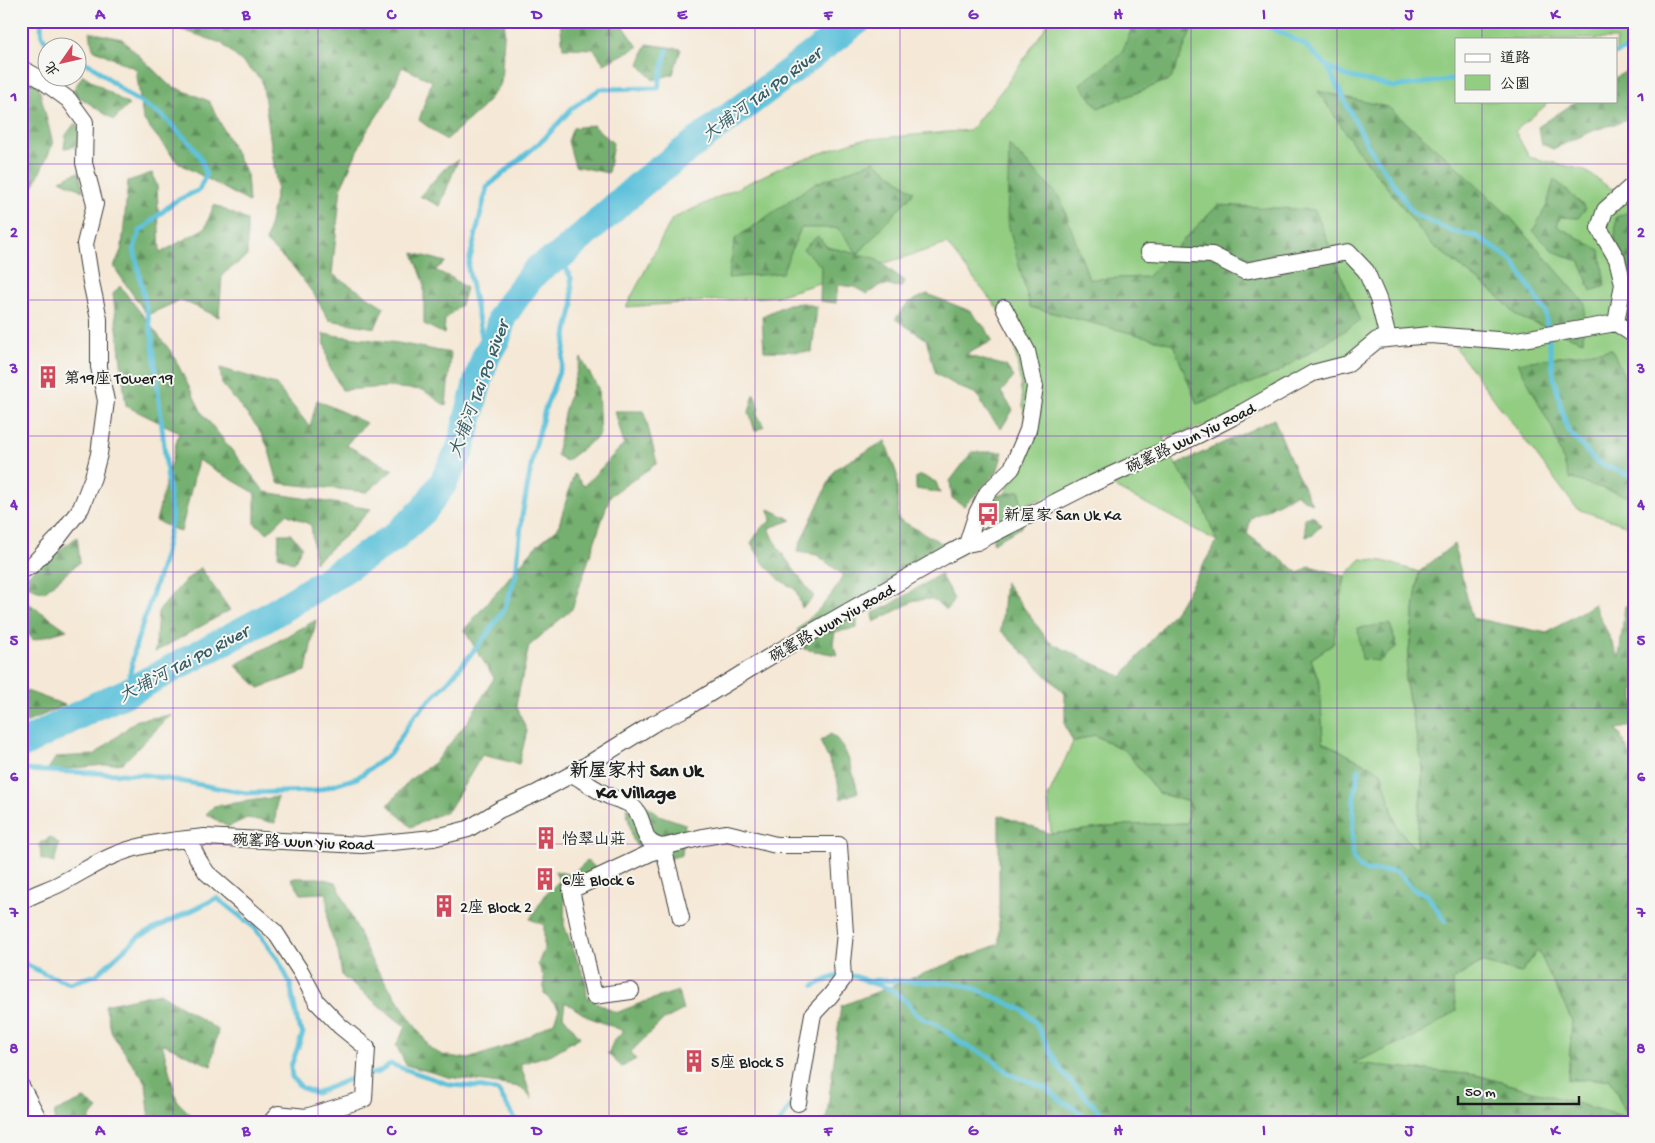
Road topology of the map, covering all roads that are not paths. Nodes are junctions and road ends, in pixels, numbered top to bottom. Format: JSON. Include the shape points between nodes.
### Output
{"nodes":[{"id":1,"x":21,"y":68,"type":"edge"},
{"id":2,"x":1634,"y":184,"type":"edge"},
{"id":3,"x":1149,"y":252,"type":"dead end"},
{"id":4,"x":1004,"y":308,"type":"dead end"},
{"id":5,"x":1616,"y":323,"type":"junction"},
{"id":6,"x":1634,"y":335,"type":"edge"},
{"id":7,"x":1388,"y":338,"type":"junction"},
{"id":8,"x":967,"y":544,"type":"junction"},
{"id":9,"x":21,"y":571,"type":"edge"},
{"id":10,"x":574,"y":772,"type":"junction"},
{"id":11,"x":188,"y":839,"type":"junction"},
{"id":12,"x":663,"y":847,"type":"junction"},
{"id":13,"x":21,"y":902,"type":"edge"},
{"id":14,"x":681,"y":918,"type":"dead end"},
{"id":15,"x":632,"y":991,"type":"dead end"},
{"id":16,"x":21,"y":1086,"type":"edge"},
{"id":17,"x":798,"y":1103,"type":"dead end"},
{"id":18,"x":37,"y":1122,"type":"edge"},
{"id":19,"x":271,"y":1122,"type":"edge"}],
"edges":[{"from":1,"to":9,"type":"street","via":[[69,100],[85,122],[84,163],[95,204],[85,244],[98,319],[100,367],[106,401],[99,454],[81,508],[58,538],[32,565]]},
{"from":2,"to":5,"type":"street","via":[[1605,210],[1599,228],[1617,259],[1624,284]]},
{"from":3,"to":7,"type":"street","via":[[1212,255],[1244,271],[1348,252],[1366,272],[1378,299]]},
{"from":4,"to":8,"type":"street","via":[[1027,350],[1035,387],[1028,430],[1012,468],[987,493]]},
{"from":5,"to":6,"type":"street"},
{"from":5,"to":7,"type":"street","name":"碗窰路 Wun Yiu Road","via":[[1511,341],[1430,335]]},
{"from":7,"to":8,"type":"street","name":"碗窰路 Wun Yiu Road","via":[[1377,340],[1348,364],[1313,373],[1200,434]]},
{"from":8,"to":10,"type":"street","name":"碗窰路 Wun Yiu Road"},
{"from":10,"to":11,"type":"street","name":"碗窰路 Wun Yiu Road","via":[[468,829],[433,838],[362,845],[204,837]]},
{"from":10,"to":12,"type":"street","via":[[611,797],[628,802],[638,812],[649,841],[654,846]]},
{"from":11,"to":13,"type":"street","name":"碗窰路 Wun Yiu Road","via":[[118,853]]},
{"from":11,"to":19,"type":"street","via":[[207,873],[275,932],[317,1002],[367,1048],[364,1099],[306,1117],[278,1114]]},
{"from":12,"to":14,"type":"street"},
{"from":12,"to":15,"type":"street","via":[[571,890],[594,996]]},
{"from":12,"to":17,"type":"street","via":[[727,833],[776,845],[839,845],[845,934],[843,979],[813,1014]]},
{"from":16,"to":18,"type":"street"}]}
